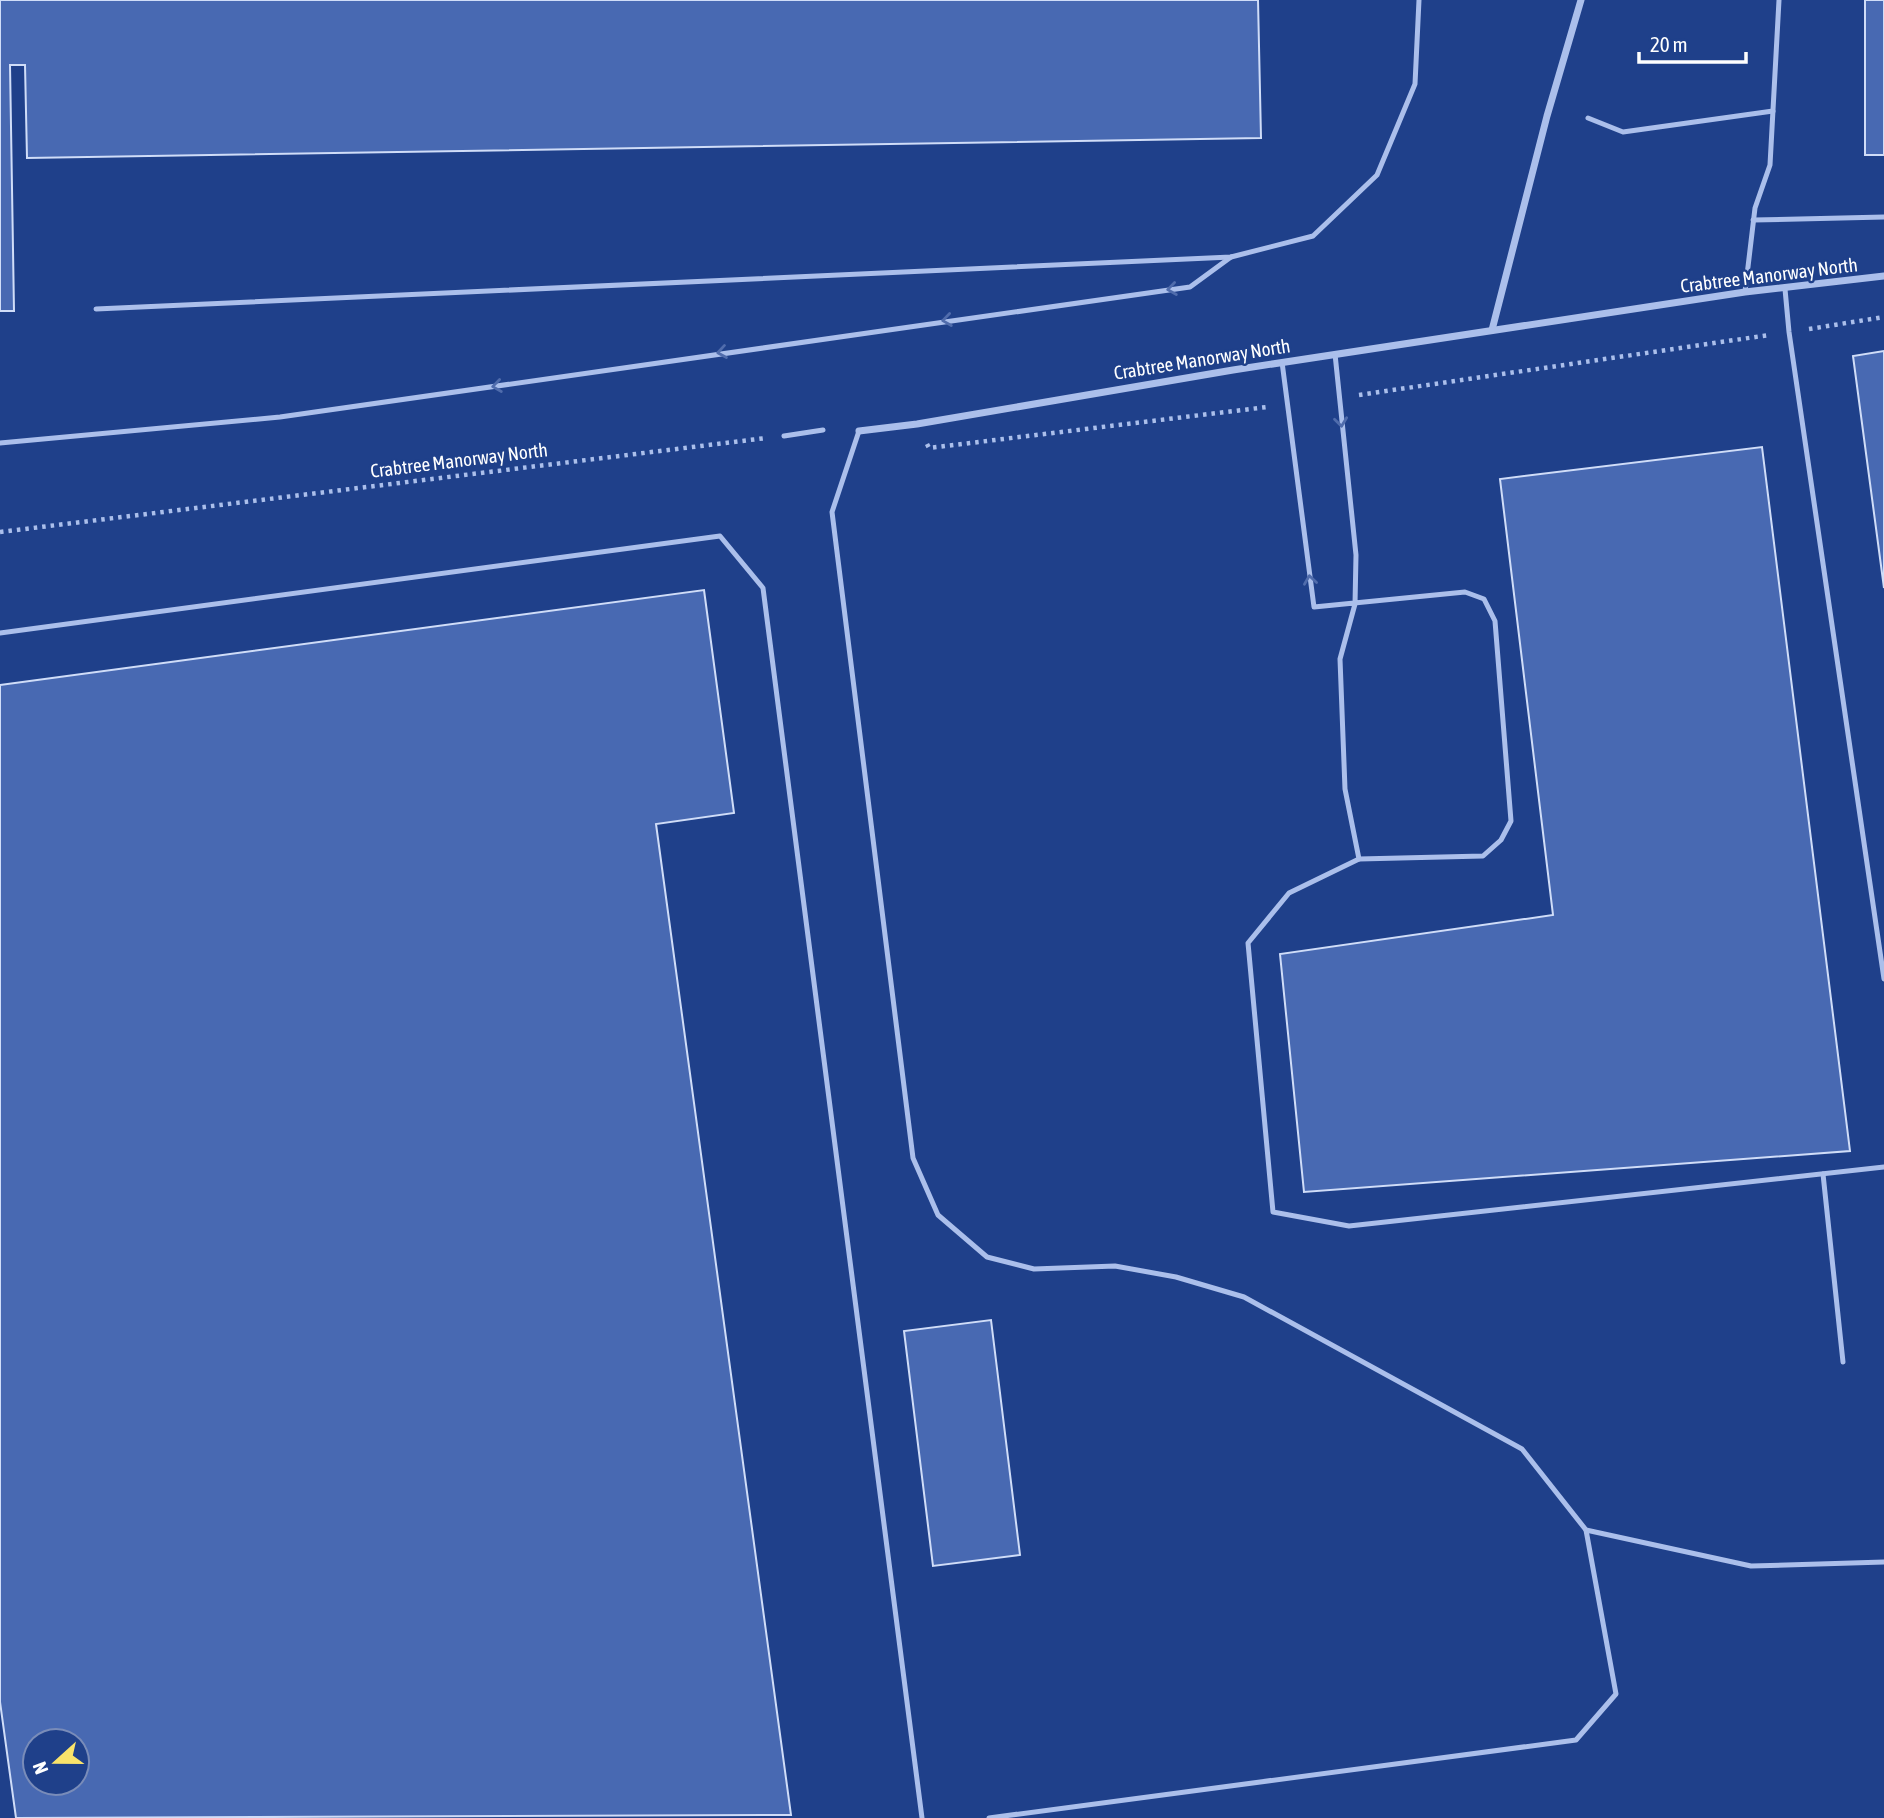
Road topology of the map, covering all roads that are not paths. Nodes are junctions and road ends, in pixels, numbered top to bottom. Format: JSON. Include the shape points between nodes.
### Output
{"nodes":[{"id":1,"x":1419,"y":0,"type":"edge"},
{"id":2,"x":1581,"y":0,"type":"edge"},
{"id":3,"x":1779,"y":0,"type":"edge"},
{"id":4,"x":1773,"y":111,"type":"junction"},
{"id":5,"x":1588,"y":118,"type":"dead end"},
{"id":6,"x":1884,"y":217,"type":"edge"},
{"id":7,"x":1753,"y":220,"type":"junction"},
{"id":8,"x":1231,"y":257,"type":"junction"},
{"id":9,"x":1884,"y":276,"type":"edge"},
{"id":10,"x":1786,"y":289,"type":"junction"},
{"id":11,"x":1745,"y":292,"type":"junction"},
{"id":12,"x":96,"y":309,"type":"dead end"},
{"id":13,"x":1492,"y":330,"type":"junction"},
{"id":14,"x":1335,"y":354,"type":"junction"},
{"id":15,"x":1282,"y":362,"type":"junction"},
{"id":16,"x":823,"y":430,"type":"dead end"},
{"id":17,"x":859,"y":431,"type":"joint"},
{"id":18,"x":783,"y":436,"type":"road end"},
{"id":19,"x":0,"y":443,"type":"edge"},
{"id":20,"x":1354,"y":604,"type":"junction"},
{"id":21,"x":0,"y":633,"type":"edge"},
{"id":22,"x":1359,"y":859,"type":"junction"},
{"id":23,"x":1884,"y":979,"type":"edge"},
{"id":24,"x":1884,"y":1167,"type":"edge"},
{"id":25,"x":1823,"y":1174,"type":"junction"},
{"id":26,"x":1843,"y":1362,"type":"dead end"},
{"id":27,"x":1586,"y":1530,"type":"junction"},
{"id":28,"x":1884,"y":1562,"type":"edge"},
{"id":29,"x":922,"y":1818,"type":"edge"},
{"id":30,"x":989,"y":1818,"type":"edge"}],
"edges":[{"from":1,"to":8,"type":"lane","via":[[1415,84],[1377,175],[1312,236]]},
{"from":2,"to":13,"type":"street"},
{"from":3,"to":4,"type":"lane"},
{"from":4,"to":5,"type":"lane","via":[[1623,132]]},
{"from":4,"to":7,"type":"lane","via":[[1770,165]]},
{"from":6,"to":7,"type":"lane"},
{"from":7,"to":11,"type":"lane"},
{"from":8,"to":12,"type":"lane"},
{"from":8,"to":19,"type":"lane","one_way":true,"via":[[1190,287],[216,425]]},
{"from":9,"to":10,"type":"street","name":"Crabtree Manorway North"},
{"from":10,"to":11,"type":"street","name":"Crabtree Manorway North"},
{"from":10,"to":23,"type":"lane"},
{"from":11,"to":13,"type":"street","name":"Crabtree Manorway North"},
{"from":13,"to":14,"type":"street","name":"Crabtree Manorway North"},
{"from":14,"to":15,"type":"street","name":"Crabtree Manorway North"},
{"from":14,"to":20,"type":"lane","one_way":true,"via":[[1356,555]]},
{"from":15,"to":17,"type":"street","name":"Crabtree Manorway North"},
{"from":20,"to":15,"type":"lane","one_way":true,"via":[[1314,607]]},
{"from":16,"to":18,"type":"lane"},
{"from":17,"to":27,"type":"lane","via":[[832,512],[913,1158],[938,1215],[987,1257],[1034,1269],[1115,1266],[1176,1277],[1244,1297],[1522,1449]]},
{"from":20,"to":22,"type":"lane","via":[[1340,659],[1345,789]]},
{"from":20,"to":22,"type":"lane","via":[[1465,593],[1484,599],[1495,621],[1511,821],[1501,840],[1483,856]]},
{"from":21,"to":29,"type":"lane","via":[[720,536],[763,588]]},
{"from":22,"to":25,"type":"lane","via":[[1289,894],[1248,943],[1273,1212],[1349,1226]]},
{"from":24,"to":25,"type":"lane"},
{"from":25,"to":26,"type":"lane"},
{"from":27,"to":28,"type":"lane","via":[[1751,1566]]},
{"from":27,"to":30,"type":"lane","via":[[1616,1694],[1576,1740]]}]}
